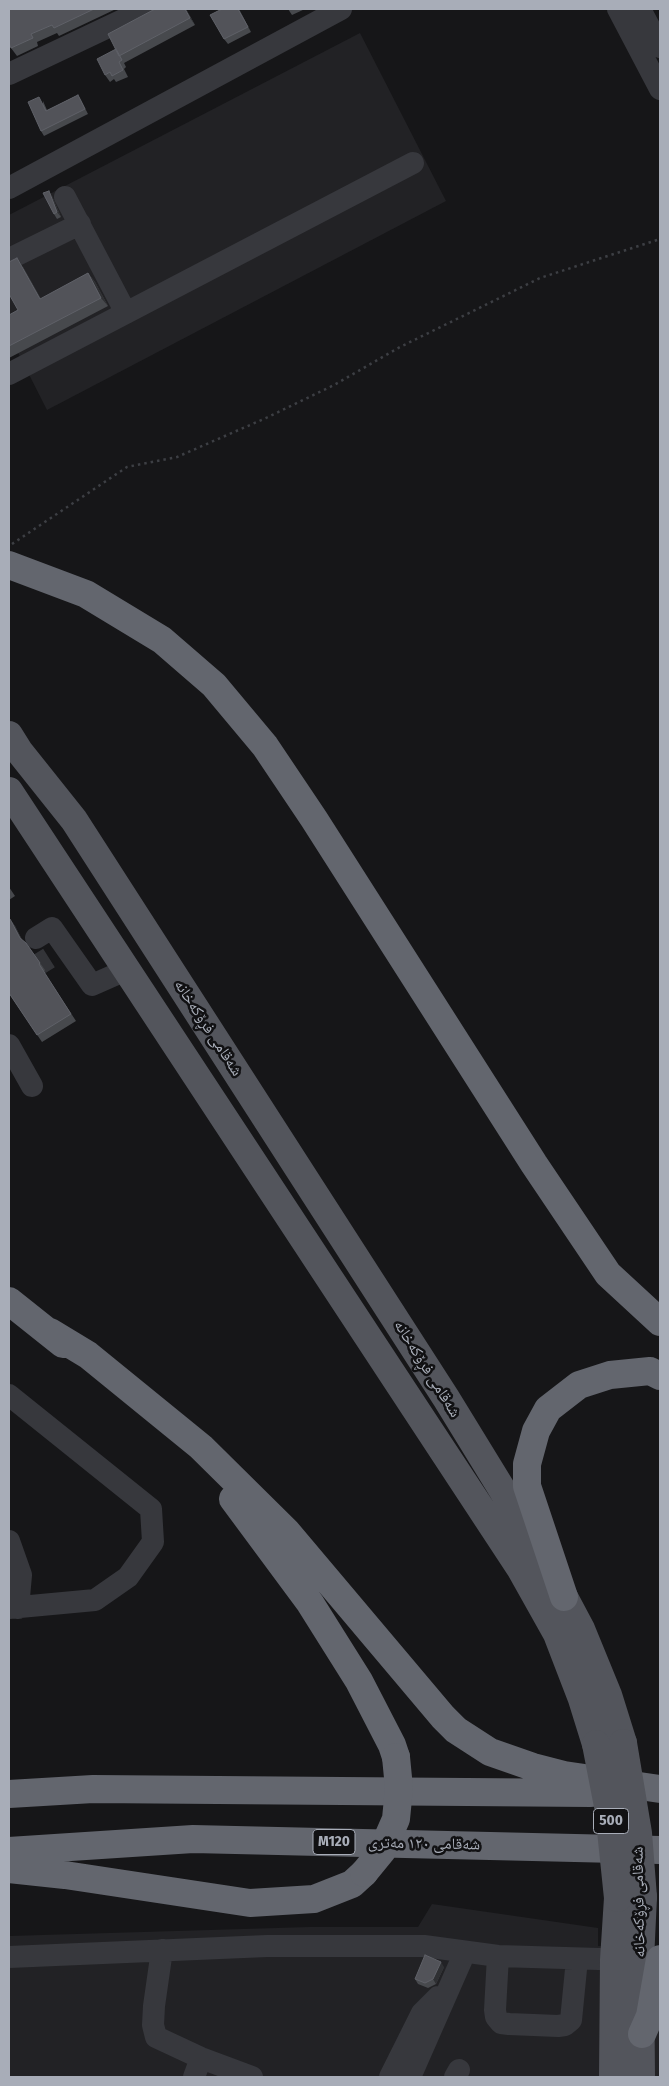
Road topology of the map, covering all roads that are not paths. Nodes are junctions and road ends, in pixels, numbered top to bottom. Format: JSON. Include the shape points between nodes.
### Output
{"nodes":[{"id":1,"x":146,"y":9,"type":"edge"},
{"id":2,"x":341,"y":9,"type":"edge"},
{"id":3,"x":618,"y":9,"type":"edge"},
{"id":4,"x":640,"y":9,"type":"edge"},
{"id":5,"x":660,"y":47,"type":"edge"},
{"id":6,"x":9,"y":74,"type":"edge"},
{"id":7,"x":660,"y":89,"type":"edge"},
{"id":8,"x":413,"y":163,"type":"dead end"},
{"id":9,"x":9,"y":188,"type":"edge"},
{"id":10,"x":65,"y":197,"type":"dead end"},
{"id":11,"x":80,"y":224,"type":"junction"},
{"id":12,"x":9,"y":259,"type":"edge"},
{"id":13,"x":126,"y":313,"type":"junction"},
{"id":14,"x":9,"y":374,"type":"edge"},
{"id":15,"x":9,"y":565,"type":"edge"},
{"id":16,"x":12,"y":747,"type":"edge"},
{"id":17,"x":9,"y":791,"type":"edge"},
{"id":18,"x":36,"y":938,"type":"tunnel mouth"},
{"id":19,"x":126,"y":970,"type":"junction"},
{"id":20,"x":12,"y":1059,"type":"edge"},
{"id":21,"x":32,"y":1086,"type":"dead end"},
{"id":22,"x":9,"y":1301,"type":"edge"},
{"id":23,"x":660,"y":1322,"type":"edge"},
{"id":24,"x":50,"y":1332,"type":"junction"},
{"id":25,"x":660,"y":1376,"type":"edge"},
{"id":26,"x":9,"y":1395,"type":"edge"},
{"id":27,"x":9,"y":1541,"type":"edge"},
{"id":28,"x":564,"y":1597,"type":"junction"},
{"id":29,"x":13,"y":1608,"type":"edge"},
{"id":30,"x":660,"y":1789,"type":"edge"},
{"id":31,"x":660,"y":1793,"type":"edge"},
{"id":32,"x":9,"y":1794,"type":"edge"},
{"id":33,"x":9,"y":1850,"type":"edge"},
{"id":34,"x":660,"y":1850,"type":"edge"},
{"id":35,"x":9,"y":1869,"type":"edge"},
{"id":36,"x":630,"y":1898,"type":"junction"},
{"id":37,"x":162,"y":1950,"type":"junction"},
{"id":38,"x":465,"y":1952,"type":"junction"},
{"id":39,"x":498,"y":1956,"type":"junction"},
{"id":40,"x":9,"y":1957,"type":"edge"},
{"id":41,"x":577,"y":1959,"type":"junction"},
{"id":42,"x":647,"y":1960,"type":"edge"},
{"id":43,"x":448,"y":1988,"type":"junction"},
{"id":44,"x":642,"y":2034,"type":"joint"},
{"id":45,"x":198,"y":2068,"type":"edge"},
{"id":46,"x":252,"y":2077,"type":"edge"},
{"id":47,"x":390,"y":2077,"type":"edge"},
{"id":48,"x":410,"y":2077,"type":"edge"},
{"id":49,"x":613,"y":2077,"type":"edge"},
{"id":50,"x":641,"y":2077,"type":"edge"}],
"edges":[{"from":1,"to":6,"type":"street"},
{"from":2,"to":9,"type":"street"},
{"from":3,"to":7,"type":"street"},
{"from":4,"to":5,"type":"street"},
{"from":8,"to":13,"type":"street"},
{"from":10,"to":11,"type":"street"},
{"from":11,"to":12,"type":"street"},
{"from":11,"to":13,"type":"street"},
{"from":13,"to":14,"type":"street"},
{"from":15,"to":23,"type":"highway","via":[[86,594],[162,640],[214,686],[265,746],[314,819],[608,1274]]},
{"from":16,"to":28,"type":"main road","name":"شەقامی فڕۆکەخانە","via":[[74,820],[446,1398],[538,1548]]},
{"from":17,"to":19,"type":"main road","name":"شەقامی فڕۆکەخانە"},
{"from":18,"to":19,"type":"street","via":[[52,928],[57,953],[92,985]]},
{"from":19,"to":36,"type":"main road","name":"شەقامی فڕۆکەخانە","number":"500","bridge":true,"via":[[520,1568],[556,1634],[596,1744]]},
{"from":20,"to":21,"type":"street"},
{"from":22,"to":24,"type":"highway"},
{"from":24,"to":30,"type":"highway","via":[[88,1355],[201,1447],[287,1532],[456,1730],[490,1752],[533,1767],[564,1775]]},
{"from":24,"to":35,"type":"highway","bridge":true,"via":[[188,1452],[232,1498],[310,1603],[359,1681],[392,1745],[399,1788],[396,1819],[382,1851],[352,1884],[314,1899],[250,1903]]},
{"from":25,"to":28,"type":"highway","via":[[650,1371],[610,1375],[579,1385],[548,1409],[536,1431],[527,1464],[527,1486]]},
{"from":26,"to":29,"type":"street","via":[[151,1509],[153,1542],[128,1577],[95,1600]]},
{"from":27,"to":29,"type":"street","via":[[21,1575]]},
{"from":28,"to":36,"type":"main road","name":"شەقامی فڕۆکەخانە","bridge":true,"via":[[608,1695],[624,1744],[638,1832]]},
{"from":31,"to":32,"type":"highway","via":[[93,1789]]},
{"from":33,"to":34,"type":"highway","name":"شەقامی ١٢٠ مەتری","number":"M120","via":[[193,1839]]},
{"from":36,"to":42,"type":"main road","name":"شەقامی فڕۆکەخانە"},
{"from":37,"to":38,"type":"street","via":[[424,1946]]},
{"from":37,"to":40,"type":"street"},
{"from":37,"to":45,"type":"street","via":[[154,2006],[156,2037]]},
{"from":38,"to":39,"type":"street"},
{"from":38,"to":43,"type":"street"},
{"from":39,"to":41,"type":"street"},
{"from":39,"to":41,"type":"street","via":[[496,2017],[508,2024],[558,2026],[571,2020]]},
{"from":41,"to":42,"type":"street"},
{"from":42,"to":44,"type":"highway","via":[[650,2016]]},
{"from":42,"to":49,"type":"main road","name":"شەقامی فڕۆکەخانە"},
{"from":43,"to":47,"type":"street","via":[[422,2013]]},
{"from":43,"to":48,"type":"street"},
{"from":44,"to":50,"type":"main road"},
{"from":45,"to":46,"type":"street"}]}
